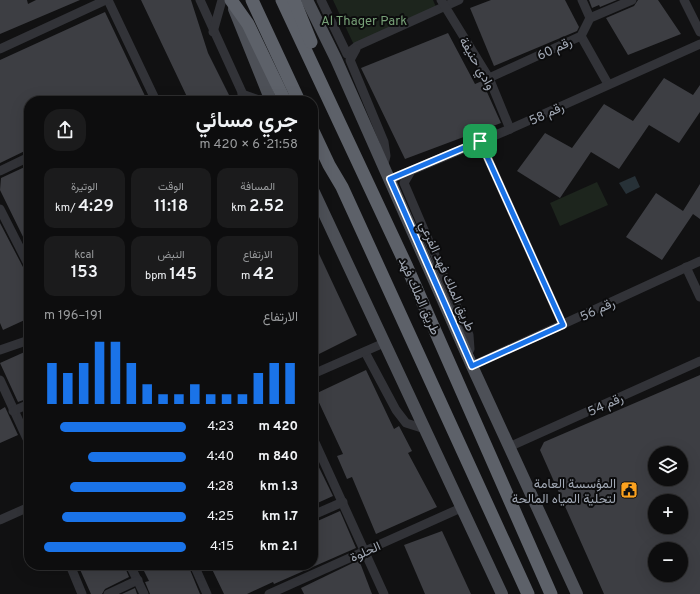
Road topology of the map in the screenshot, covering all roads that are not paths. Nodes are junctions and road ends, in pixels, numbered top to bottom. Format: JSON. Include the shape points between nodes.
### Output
{"nodes":[{"id":1,"x":107,"y":0,"type":"edge"},
{"id":2,"x":200,"y":0,"type":"edge"},
{"id":3,"x":222,"y":0,"type":"edge"},
{"id":4,"x":231,"y":0,"type":"edge"},
{"id":5,"x":252,"y":0,"type":"edge"},
{"id":6,"x":282,"y":0,"type":"edge"},
{"id":7,"x":294,"y":0,"type":"edge"},
{"id":8,"x":307,"y":0,"type":"edge"},
{"id":9,"x":321,"y":0,"type":"edge"},
{"id":10,"x":459,"y":0,"type":"edge"},
{"id":11,"x":582,"y":0,"type":"edge"},
{"id":12,"x":632,"y":0,"type":"edge"},
{"id":13,"x":684,"y":0,"type":"edge"},
{"id":14,"x":442,"y":4,"type":"edge"},
{"id":15,"x":590,"y":18,"type":"junction"},
{"id":16,"x":214,"y":32,"type":"junction"},
{"id":17,"x":700,"y":32,"type":"edge"},
{"id":18,"x":581,"y":36,"type":"junction"},
{"id":19,"x":700,"y":44,"type":"edge"},
{"id":20,"x":357,"y":46,"type":"junction"},
{"id":21,"x":0,"y":49,"type":"edge"},
{"id":22,"x":489,"y":78,"type":"junction"},
{"id":23,"x":608,"y":84,"type":"junction"},
{"id":24,"x":151,"y":96,"type":"edge"},
{"id":25,"x":244,"y":96,"type":"edge"},
{"id":26,"x":269,"y":96,"type":"edge"},
{"id":27,"x":283,"y":96,"type":"edge"},
{"id":28,"x":297,"y":96,"type":"edge"},
{"id":29,"x":330,"y":98,"type":"junction"},
{"id":30,"x":510,"y":129,"type":"junction"},
{"id":31,"x":480,"y":141,"type":"junction"},
{"id":32,"x":318,"y":142,"type":"edge"},
{"id":33,"x":318,"y":151,"type":"edge"},
{"id":34,"x":24,"y":160,"type":"edge"},
{"id":35,"x":384,"y":164,"type":"junction"},
{"id":36,"x":329,"y":165,"type":"junction"},
{"id":37,"x":411,"y":170,"type":"junction"},
{"id":38,"x":0,"y":171,"type":"edge"},
{"id":39,"x":390,"y":179,"type":"junction"},
{"id":40,"x":0,"y":209,"type":"edge"},
{"id":41,"x":318,"y":212,"type":"edge"},
{"id":42,"x":24,"y":256,"type":"edge"},
{"id":43,"x":700,"y":261,"type":"edge"},
{"id":44,"x":686,"y":267,"type":"junction"},
{"id":45,"x":700,"y":297,"type":"edge"},
{"id":46,"x":563,"y":325,"type":"junction"},
{"id":47,"x":24,"y":342,"type":"edge"},
{"id":48,"x":384,"y":343,"type":"junction"},
{"id":49,"x":0,"y":350,"type":"edge"},
{"id":50,"x":365,"y":352,"type":"junction"},
{"id":51,"x":469,"y":360,"type":"junction"},
{"id":52,"x":700,"y":361,"type":"edge"},
{"id":53,"x":318,"y":372,"type":"edge"},
{"id":54,"x":0,"y":380,"type":"edge"},
{"id":55,"x":24,"y":406,"type":"edge"},
{"id":56,"x":13,"y":411,"type":"junction"},
{"id":57,"x":425,"y":429,"type":"junction"},
{"id":58,"x":24,"y":433,"type":"edge"},
{"id":59,"x":509,"y":447,"type":"junction"},
{"id":60,"x":318,"y":449,"type":"edge"},
{"id":61,"x":343,"y":502,"type":"junction"},
{"id":62,"x":461,"y":508,"type":"junction"},
{"id":63,"x":24,"y":509,"type":"edge"},
{"id":64,"x":318,"y":513,"type":"edge"},
{"id":65,"x":0,"y":520,"type":"edge"},
{"id":66,"x":365,"y":551,"type":"junction"},
{"id":67,"x":562,"y":563,"type":"junction"},
{"id":68,"x":72,"y":570,"type":"edge"},
{"id":69,"x":133,"y":570,"type":"edge"},
{"id":70,"x":197,"y":570,"type":"edge"},
{"id":71,"x":138,"y":580,"type":"junction"},
{"id":72,"x":82,"y":594,"type":"edge"},
{"id":73,"x":108,"y":594,"type":"edge"},
{"id":74,"x":144,"y":594,"type":"edge"},
{"id":75,"x":207,"y":594,"type":"edge"},
{"id":76,"x":269,"y":594,"type":"edge"},
{"id":77,"x":384,"y":594,"type":"edge"},
{"id":78,"x":502,"y":594,"type":"edge"},
{"id":79,"x":528,"y":594,"type":"edge"},
{"id":80,"x":551,"y":594,"type":"edge"},
{"id":81,"x":570,"y":594,"type":"edge"},
{"id":82,"x":577,"y":594,"type":"edge"}],
"edges":[{"from":1,"to":21,"type":"street"},
{"from":1,"to":24,"type":"street"},
{"from":2,"to":16,"type":"street"},
{"from":3,"to":16,"type":"street"},
{"from":4,"to":26,"type":"main road"},
{"from":4,"to":27,"type":"highway","via":[[248,24]]},
{"from":5,"to":28,"type":"highway"},
{"from":6,"to":29,"type":"highway","name":"طريق الملك فهد"},
{"from":7,"to":29,"type":"highway","via":[[318,56]]},
{"from":8,"to":35,"type":"main road","name":"طريق الملك فهد الفرعي"},
{"from":9,"to":20,"type":"street","via":[[347,54]]},
{"from":10,"to":14,"type":"street"},
{"from":11,"to":15,"type":"street"},
{"from":12,"to":15,"type":"street"},
{"from":13,"to":17,"type":"street"},
{"from":14,"to":20,"type":"street"},
{"from":14,"to":22,"type":"street","name":"وادي حنيفة"},
{"from":15,"to":18,"type":"street","name":"رقم 60"},
{"from":16,"to":25,"type":"street"},
{"from":18,"to":22,"type":"street","name":"رقم 60"},
{"from":18,"to":23,"type":"street"},
{"from":19,"to":23,"type":"street","name":"رقم 58"},
{"from":20,"to":35,"type":"street","via":[[350,60],[384,142]]},
{"from":22,"to":30,"type":"street","name":"وادي حنيفة"},
{"from":23,"to":30,"type":"street","name":"رقم 58"},
{"from":29,"to":80,"type":"highway","name":"طريق الملك فهد"},
{"from":30,"to":31,"type":"street","name":"رقم 58"},
{"from":31,"to":37,"type":"street","name":"رقم 58"},
{"from":31,"to":46,"type":"street"},
{"from":32,"to":36,"type":"highway","name":"طريق الملك فهد"},
{"from":33,"to":36,"type":"highway"},
{"from":34,"to":38,"type":"street"},
{"from":35,"to":39,"type":"main road","name":"طريق الملك فهد الفرعي"},
{"from":36,"to":79,"type":"highway","name":"طريق الملك فهد","via":[[342,187]]},
{"from":37,"to":39,"type":"street","name":"رقم 58"},
{"from":37,"to":51,"type":"street","via":[[404,183],[469,335]]},
{"from":39,"to":51,"type":"main road","name":"طريق الملك فهد الفرعي"},
{"from":40,"to":42,"type":"street"},
{"from":41,"to":48,"type":"main road"},
{"from":43,"to":44,"type":"street","name":"رقم 56"},
{"from":44,"to":45,"type":"street"},
{"from":44,"to":46,"type":"street","name":"رقم 56"},
{"from":46,"to":51,"type":"street","name":"رقم 56"},
{"from":47,"to":49,"type":"street"},
{"from":48,"to":50,"type":"street"},
{"from":48,"to":57,"type":"main road"},
{"from":50,"to":53,"type":"street"},
{"from":50,"to":57,"type":"street","via":[[396,410],[406,423]]},
{"from":51,"to":59,"type":"main road","name":"طريق الملك فهد الفرعي"},
{"from":52,"to":59,"type":"street","name":"رقم 54"},
{"from":54,"to":56,"type":"street"},
{"from":55,"to":56,"type":"street"},
{"from":56,"to":58,"type":"street"},
{"from":57,"to":62,"type":"main road"},
{"from":59,"to":67,"type":"main road","name":"طريق الملك فهد الفرعي"},
{"from":60,"to":61,"type":"street"},
{"from":61,"to":64,"type":"street"},
{"from":61,"to":66,"type":"street"},
{"from":62,"to":66,"type":"street","name":"الحلوة"},
{"from":62,"to":78,"type":"main road"},
{"from":63,"to":65,"type":"street"},
{"from":66,"to":76,"type":"street","name":"الحلوة"},
{"from":66,"to":77,"type":"street"},
{"from":67,"to":81,"type":"main road"},
{"from":67,"to":82,"type":"main road"},
{"from":68,"to":72,"type":"street"},
{"from":69,"to":71,"type":"street"},
{"from":70,"to":75,"type":"street"},
{"from":71,"to":73,"type":"street"},
{"from":71,"to":74,"type":"street"}]}
